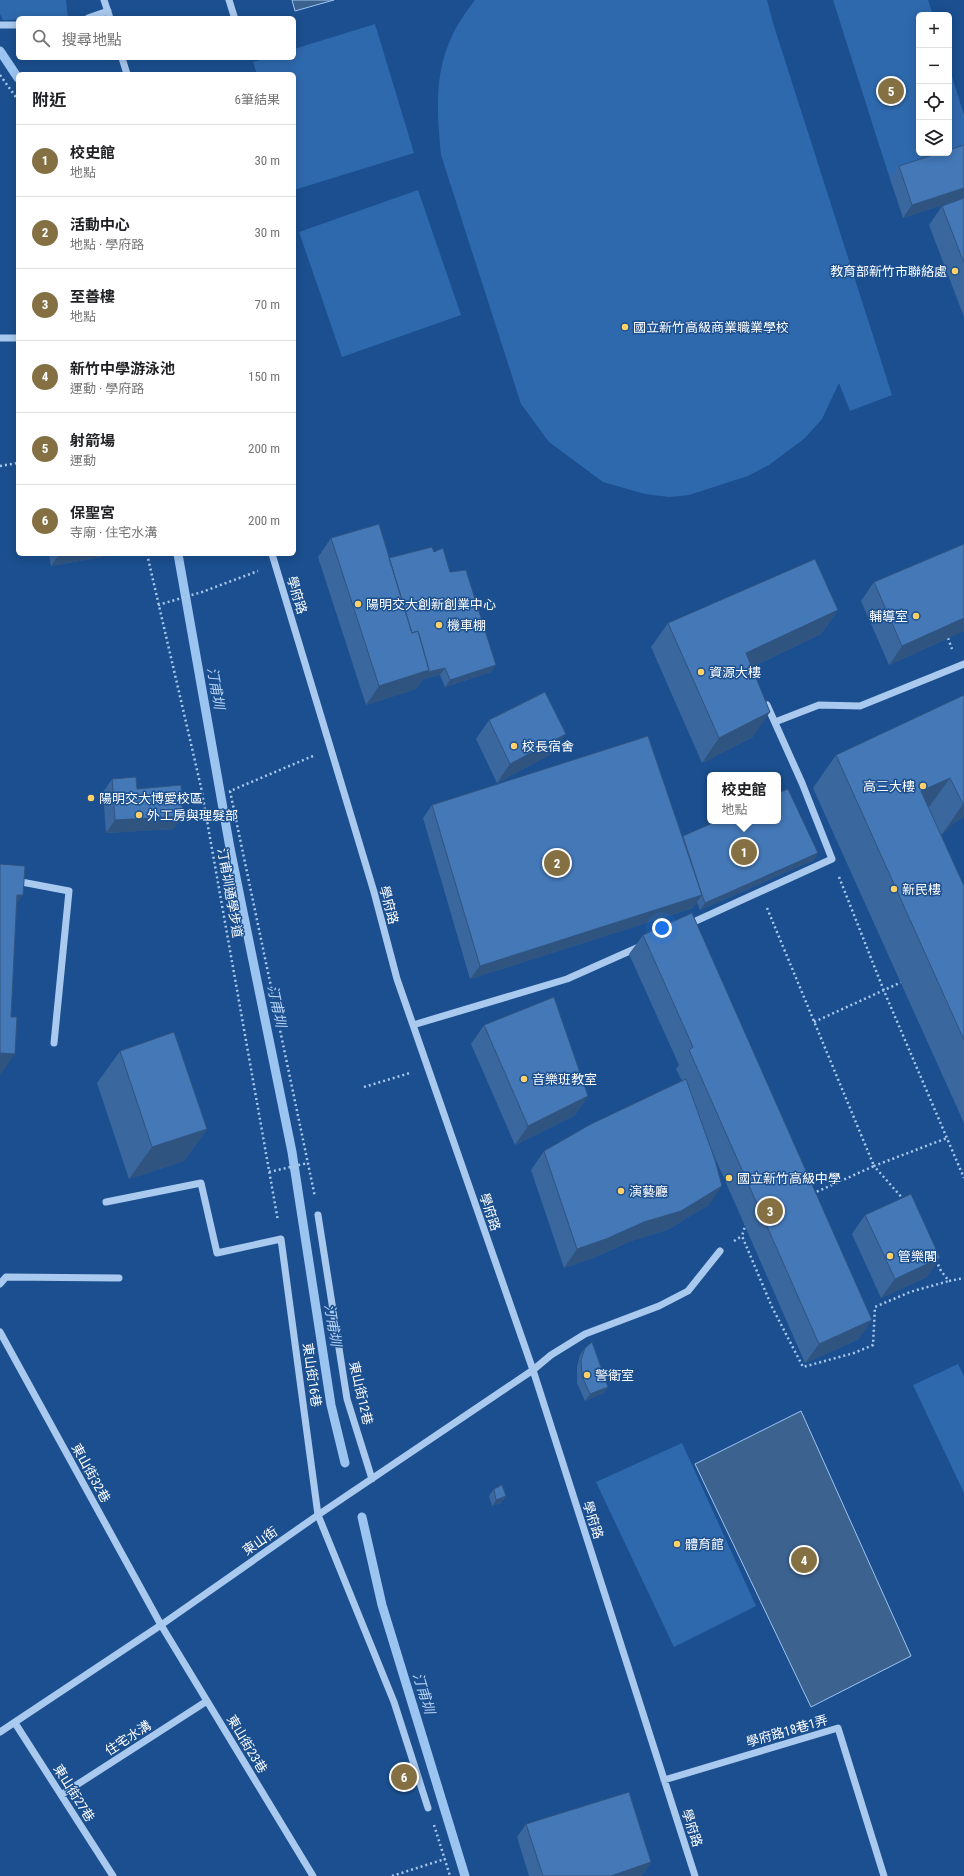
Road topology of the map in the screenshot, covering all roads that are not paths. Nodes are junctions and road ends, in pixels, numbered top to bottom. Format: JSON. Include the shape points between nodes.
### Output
{"nodes":[{"id":1,"x":104,"y":0,"type":"edge"},
{"id":2,"x":229,"y":0,"type":"edge"},
{"id":3,"x":109,"y":15,"type":"edge"},
{"id":4,"x":234,"y":16,"type":"dead end"},
{"id":5,"x":0,"y":25,"type":"edge"},
{"id":6,"x":16,"y":25,"type":"edge"},
{"id":7,"x":123,"y":60,"type":"edge"},
{"id":8,"x":126,"y":72,"type":"edge"},
{"id":9,"x":0,"y":338,"type":"edge"},
{"id":10,"x":16,"y":338,"type":"edge"},
{"id":11,"x":273,"y":556,"type":"edge"},
{"id":12,"x":964,"y":664,"type":"edge"},
{"id":13,"x":762,"y":695,"type":"edge"},
{"id":14,"x":775,"y":722,"type":"junction"},
{"id":15,"x":0,"y":878,"type":"edge"},
{"id":16,"x":678,"y":929,"type":"edge"},
{"id":17,"x":650,"y":942,"type":"edge"},
{"id":18,"x":413,"y":1025,"type":"junction"},
{"id":19,"x":54,"y":1043,"type":"dead end"},
{"id":20,"x":106,"y":1202,"type":"dead end"},
{"id":21,"x":318,"y":1215,"type":"road end"},
{"id":22,"x":720,"y":1250,"type":"dead end"},
{"id":23,"x":119,"y":1278,"type":"dead end"},
{"id":24,"x":0,"y":1284,"type":"edge"},
{"id":25,"x":0,"y":1332,"type":"edge"},
{"id":26,"x":533,"y":1370,"type":"junction"},
{"id":27,"x":372,"y":1479,"type":"junction"},
{"id":28,"x":318,"y":1515,"type":"junction"},
{"id":29,"x":161,"y":1625,"type":"junction"},
{"id":30,"x":207,"y":1701,"type":"junction"},
{"id":31,"x":15,"y":1723,"type":"junction"},
{"id":32,"x":0,"y":1732,"type":"edge"},
{"id":33,"x":664,"y":1780,"type":"junction"},
{"id":34,"x":61,"y":1795,"type":"junction"},
{"id":35,"x":428,"y":1808,"type":"road end"},
{"id":36,"x":113,"y":1876,"type":"edge"},
{"id":37,"x":313,"y":1876,"type":"edge"},
{"id":38,"x":695,"y":1876,"type":"edge"},
{"id":39,"x":884,"y":1876,"type":"edge"}],
"edges":[{"from":1,"to":3,"type":"street"},
{"from":2,"to":4,"type":"street"},
{"from":5,"to":6,"type":"street"},
{"from":7,"to":8,"type":"street"},
{"from":9,"to":10,"type":"street"},
{"from":11,"to":18,"type":"street","name":"學府路","via":[[374,892],[397,979]]},
{"from":12,"to":14,"type":"street","via":[[860,706],[819,705]]},
{"from":13,"to":14,"type":"street"},
{"from":14,"to":16,"type":"street","via":[[832,859]]},
{"from":15,"to":19,"type":"street","via":[[69,891]]},
{"from":17,"to":18,"type":"street","via":[[567,979]]},
{"from":18,"to":26,"type":"street","name":"學府路"},
{"from":20,"to":28,"type":"street","name":"東山街16巷","via":[[201,1183],[217,1253],[281,1238]]},
{"from":21,"to":27,"type":"street","name":"東山街12巷","via":[[347,1399]]},
{"from":22,"to":26,"type":"street","name":"東山街","via":[[688,1291],[659,1306],[585,1334],[551,1354]]},
{"from":23,"to":24,"type":"street","via":[[6,1277]]},
{"from":25,"to":29,"type":"street","name":"東山街32巷"},
{"from":26,"to":27,"type":"street","name":"東山街"},
{"from":26,"to":33,"type":"street","name":"學府路"},
{"from":27,"to":28,"type":"street","name":"東山街"},
{"from":28,"to":29,"type":"street","name":"東山街"},
{"from":28,"to":35,"type":"street","name":"東山街16巷","via":[[394,1702]]},
{"from":29,"to":30,"type":"street","name":"東山街23巷"},
{"from":29,"to":31,"type":"street","name":"東山街"},
{"from":30,"to":34,"type":"street","name":"住宅水溝"},
{"from":30,"to":37,"type":"street","name":"東山街23巷"},
{"from":31,"to":32,"type":"street","name":"東山街"},
{"from":31,"to":34,"type":"street","name":"東山街27巷"},
{"from":33,"to":38,"type":"street","name":"學府路"},
{"from":33,"to":39,"type":"street","name":"學府路18巷1弄","via":[[838,1728]]},
{"from":34,"to":36,"type":"street","name":"東山街27巷"}]}
